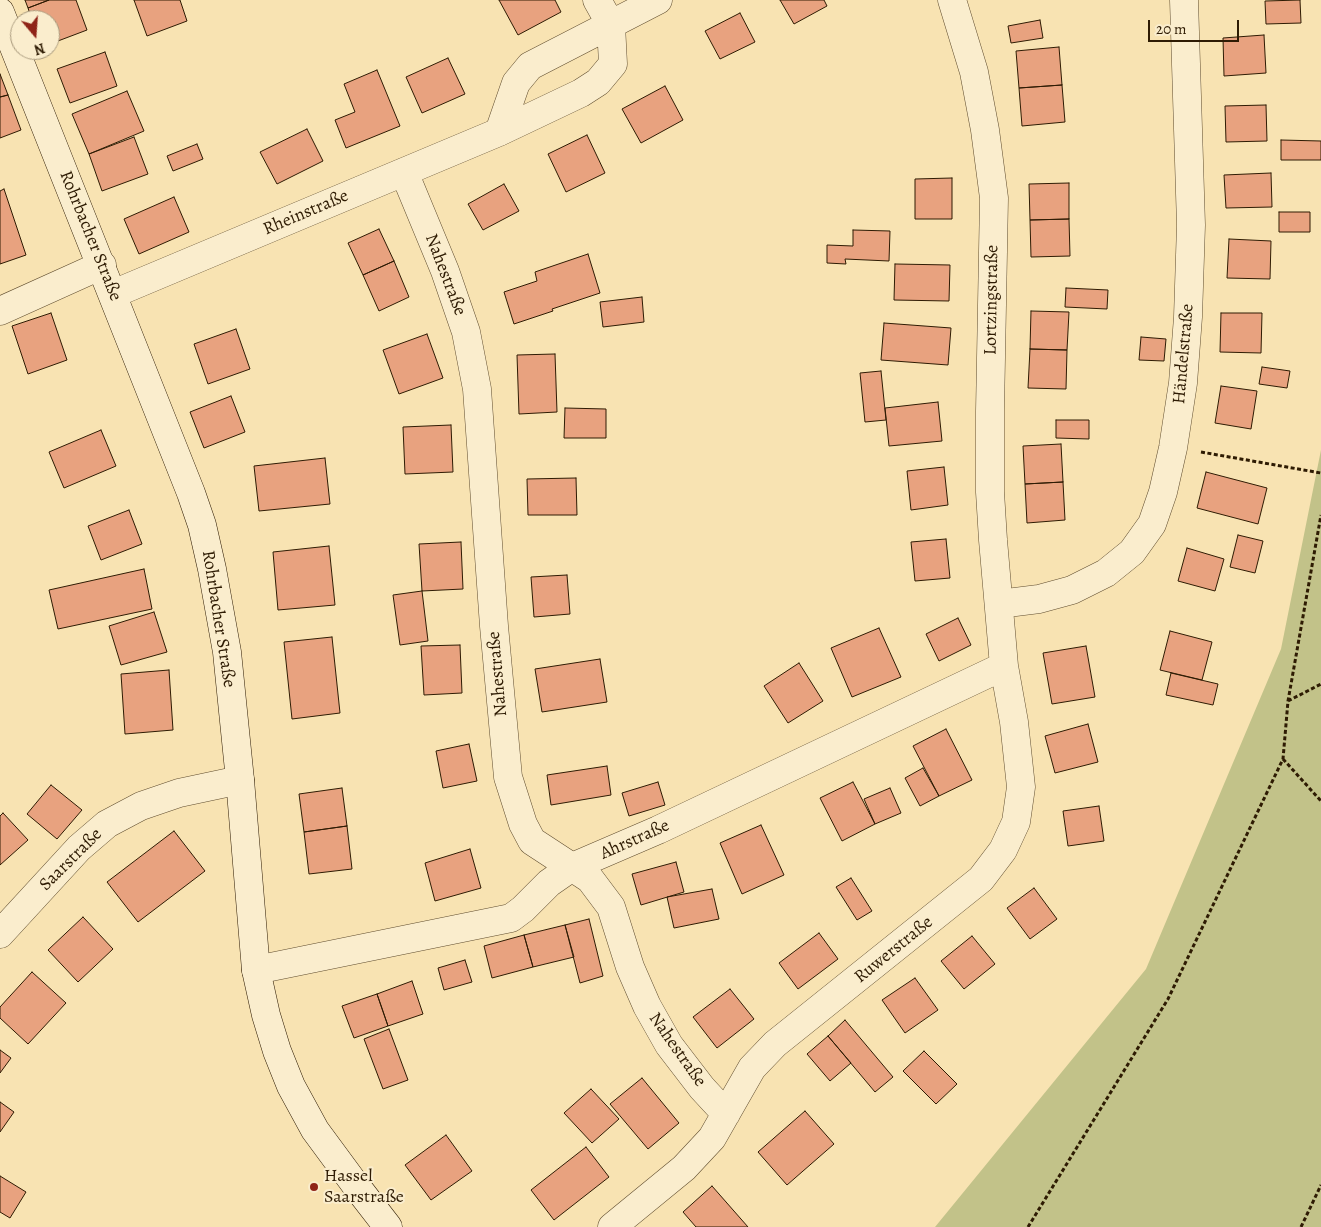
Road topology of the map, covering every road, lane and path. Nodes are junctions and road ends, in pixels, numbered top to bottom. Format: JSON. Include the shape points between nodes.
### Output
{"nodes":[{"id":1,"x":597,"y":0,"type":"edge"},
{"id":2,"x":658,"y":0,"type":"edge"},
{"id":3,"x":952,"y":0,"type":"edge"},
{"id":4,"x":1184,"y":0,"type":"edge"},
{"id":5,"x":0,"y":12,"type":"edge"},
{"id":6,"x":611,"y":25,"type":"junction"},
{"id":7,"x":499,"y":132,"type":"junction"},
{"id":8,"x":404,"y":172,"type":"junction"},
{"id":9,"x":102,"y":265,"type":"junction"},
{"id":10,"x":113,"y":294,"type":"junction"},
{"id":11,"x":0,"y":311,"type":"edge"},
{"id":12,"x":1207,"y":453,"type":"dead end"},
{"id":13,"x":1321,"y":473,"type":"edge"},
{"id":14,"x":1321,"y":514,"type":"edge"},
{"id":15,"x":999,"y":604,"type":"junction"},
{"id":16,"x":1004,"y":666,"type":"junction"},
{"id":17,"x":1321,"y":684,"type":"edge"},
{"id":18,"x":1288,"y":701,"type":"junction"},
{"id":19,"x":1283,"y":759,"type":"junction"},
{"id":20,"x":240,"y":780,"type":"junction"},
{"id":21,"x":1321,"y":801,"type":"edge"},
{"id":22,"x":572,"y":867,"type":"junction"},
{"id":23,"x":0,"y":934,"type":"edge"},
{"id":24,"x":256,"y":970,"type":"junction"},
{"id":25,"x":726,"y":1114,"type":"junction"},
{"id":26,"x":1321,"y":1186,"type":"edge"},
{"id":27,"x":388,"y":1227,"type":"edge"},
{"id":28,"x":612,"y":1227,"type":"edge"},
{"id":29,"x":1028,"y":1227,"type":"edge"},
{"id":30,"x":1301,"y":1227,"type":"edge"}],
"edges":[{"from":1,"to":6,"type":"street"},
{"from":2,"to":6,"type":"street"},
{"from":3,"to":15,"type":"street","name":"Lortzingstraße","via":[[974,72],[994,198],[990,492]]},
{"from":4,"to":15,"type":"street","name":"Händelstraße","via":[[1191,225],[1188,317],[1184,383],[1163,492],[1152,524],[1132,552],[1106,573],[1072,590],[1039,599]]},
{"from":5,"to":9,"type":"street","name":"Rohrbacher Straße"},
{"from":6,"to":7,"type":"street","via":[[530,66],[516,83]]},
{"from":6,"to":7,"type":"street","name":"Rheinstraße","via":[[613,64],[598,82]]},
{"from":7,"to":8,"type":"street","name":"Rheinstraße"},
{"from":8,"to":10,"type":"street","name":"Rheinstraße"},
{"from":8,"to":22,"type":"street","name":"Nahestraße","via":[[466,332],[477,389],[508,777],[522,824],[532,841]]},
{"from":9,"to":10,"type":"street","name":"Rohrbacher Straße"},
{"from":9,"to":11,"type":"street"},
{"from":10,"to":20,"type":"street","name":"Rohrbacher Straße","via":[[202,526],[226,652]]},
{"from":12,"to":13,"type":"path"},
{"from":14,"to":18,"type":"path"},
{"from":15,"to":16,"type":"street","name":"Ruwerstraße"},
{"from":16,"to":22,"type":"street","name":"Ahrstraße","via":[[658,830]]},
{"from":16,"to":25,"type":"street","name":"Ruwerstraße","via":[[1021,786],[1016,822],[1003,850],[981,879],[775,1044],[752,1068]]},
{"from":17,"to":18,"type":"path"},
{"from":18,"to":19,"type":"path"},
{"from":19,"to":21,"type":"path"},
{"from":19,"to":29,"type":"path","via":[[1168,999]]},
{"from":20,"to":23,"type":"street","name":"Saarstraße","via":[[179,793],[141,806],[107,824],[79,848]]},
{"from":20,"to":24,"type":"street","name":"Rohrbacher Straße"},
{"from":22,"to":24,"type":"street","name":"Ahrstraße","via":[[511,918]]},
{"from":22,"to":25,"type":"street","name":"Nahestraße","via":[[590,879],[611,908],[630,967],[669,1045]]},
{"from":24,"to":27,"type":"street","name":"Rohrbacher Straße","via":[[266,1015],[291,1086],[315,1130]]},
{"from":25,"to":28,"type":"street","name":"Ruwerstraße","via":[[712,1138],[684,1168]]},
{"from":26,"to":30,"type":"path"}]}
